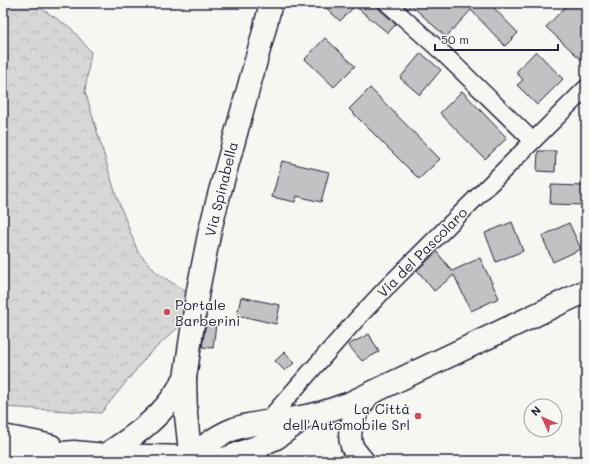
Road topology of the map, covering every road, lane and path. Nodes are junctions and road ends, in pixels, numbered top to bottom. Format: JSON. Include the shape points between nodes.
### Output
{"nodes":[{"id":1,"x":271,"y":3,"type":"edge"},
{"id":2,"x":387,"y":3,"type":"edge"},
{"id":3,"x":586,"y":88,"type":"edge"},
{"id":4,"x":533,"y":141,"type":"junction"},
{"id":5,"x":586,"y":291,"type":"edge"},
{"id":6,"x":185,"y":378,"type":"junction"},
{"id":7,"x":369,"y":394,"type":"junction"},
{"id":8,"x":305,"y":417,"type":"junction"},
{"id":9,"x":266,"y":422,"type":"junction"},
{"id":10,"x":3,"y":436,"type":"edge"},
{"id":11,"x":74,"y":452,"type":"junction"},
{"id":12,"x":3,"y":454,"type":"edge"},
{"id":13,"x":105,"y":455,"type":"junction"},
{"id":14,"x":190,"y":459,"type":"edge"},
{"id":15,"x":224,"y":459,"type":"junction"},
{"id":16,"x":259,"y":461,"type":"edge"},
{"id":17,"x":363,"y":461,"type":"edge"}],
"edges":[{"from":1,"to":6,"type":"main road","name":"Via Spinabella","via":[[210,230]]},
{"from":2,"to":4,"type":"street","via":[[445,55]]},
{"from":3,"to":4,"type":"street","name":"Via del Pascolaro"},
{"from":4,"to":9,"type":"street","name":"Via del Pascolaro","via":[[386,288]]},
{"from":5,"to":7,"type":"main road"},
{"from":6,"to":13,"type":"main road","name":"Via Spinabella","via":[[153,419]]},
{"from":6,"to":14,"type":"main road","name":"Via Spinabella"},
{"from":7,"to":8,"type":"main road","via":[[334,409]]},
{"from":7,"to":17,"type":"main road","via":[[356,414],[350,435],[352,446]]},
{"from":8,"to":9,"type":"main road"},
{"from":8,"to":15,"type":"main road","via":[[276,438]]},
{"from":9,"to":14,"type":"main road","via":[[224,434],[206,444]]},
{"from":10,"to":11,"type":"main road"},
{"from":11,"to":12,"type":"main road","via":[[39,455]]},
{"from":11,"to":13,"type":"main road"},
{"from":13,"to":14,"type":"main road"},
{"from":14,"to":15,"type":"main road"},
{"from":15,"to":16,"type":"main road"}]}
